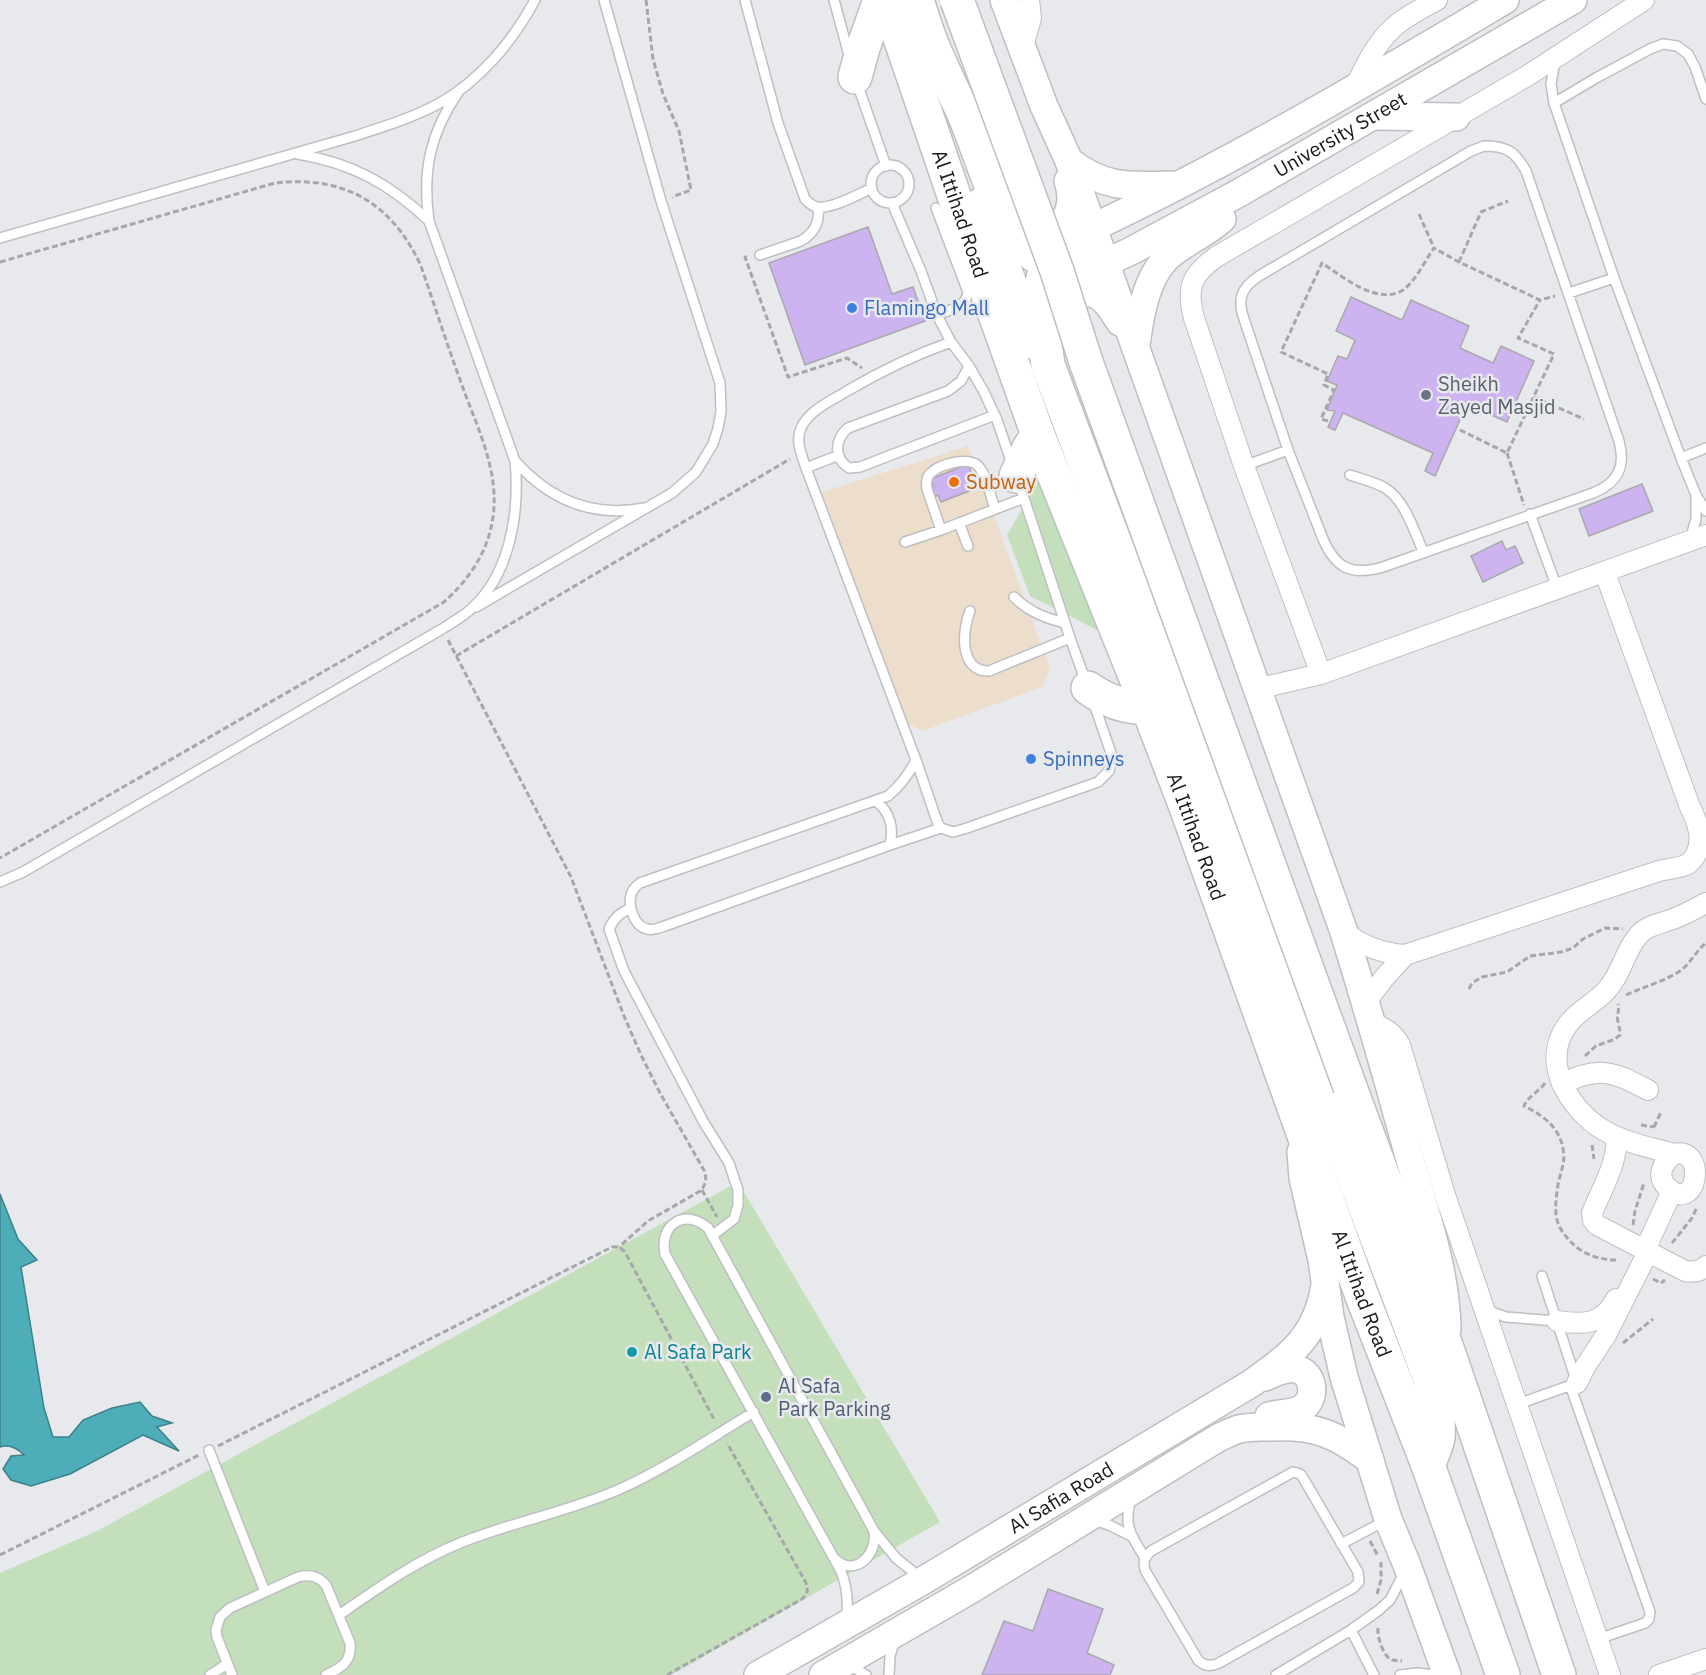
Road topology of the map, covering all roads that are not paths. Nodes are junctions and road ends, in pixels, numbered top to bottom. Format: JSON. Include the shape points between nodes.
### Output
{"nodes":[{"id":1,"x":535,"y":0,"type":"edge"},
{"id":2,"x":604,"y":0,"type":"edge"},
{"id":3,"x":745,"y":0,"type":"edge"},
{"id":4,"x":834,"y":0,"type":"edge"},
{"id":5,"x":880,"y":0,"type":"edge"},
{"id":6,"x":887,"y":0,"type":"edge"},
{"id":7,"x":917,"y":0,"type":"edge"},
{"id":8,"x":957,"y":0,"type":"edge"},
{"id":9,"x":1004,"y":0,"type":"edge"},
{"id":10,"x":1029,"y":0,"type":"edge"},
{"id":11,"x":1437,"y":0,"type":"edge"},
{"id":12,"x":1505,"y":0,"type":"edge"},
{"id":13,"x":1573,"y":0,"type":"edge"},
{"id":14,"x":1644,"y":0,"type":"edge"},
{"id":15,"x":1413,"y":8,"type":"edge"},
{"id":16,"x":1022,"y":50,"type":"junction"},
{"id":17,"x":1557,"y":56,"type":"junction"},
{"id":18,"x":1527,"y":76,"type":"junction"},
{"id":19,"x":855,"y":77,"type":"junction"},
{"id":20,"x":1354,"y":89,"type":"junction"},
{"id":21,"x":459,"y":91,"type":"junction"},
{"id":22,"x":955,"y":96,"type":"junction"},
{"id":23,"x":1553,"y":99,"type":"junction"},
{"id":24,"x":1706,"y":99,"type":"edge"},
{"id":25,"x":1044,"y":106,"type":"junction"},
{"id":26,"x":1372,"y":116,"type":"junction"},
{"id":27,"x":1456,"y":117,"type":"junction"},
{"id":28,"x":295,"y":154,"type":"junction"},
{"id":29,"x":1069,"y":161,"type":"junction"},
{"id":30,"x":886,"y":166,"type":"junction"},
{"id":31,"x":1179,"y":185,"type":"junction"},
{"id":32,"x":872,"y":188,"type":"junction"},
{"id":33,"x":1239,"y":193,"type":"junction"},
{"id":34,"x":892,"y":203,"type":"junction"},
{"id":35,"x":819,"y":208,"type":"junction"},
{"id":36,"x":936,"y":208,"type":"dead end"},
{"id":37,"x":1001,"y":208,"type":"junction"},
{"id":38,"x":429,"y":221,"type":"junction"},
{"id":39,"x":1104,"y":223,"type":"junction"},
{"id":40,"x":0,"y":238,"type":"edge"},
{"id":41,"x":760,"y":255,"type":"road end"},
{"id":42,"x":1118,"y":257,"type":"junction"},
{"id":43,"x":1050,"y":263,"type":"junction"},
{"id":44,"x":1614,"y":278,"type":"junction"},
{"id":45,"x":1569,"y":293,"type":"junction"},
{"id":46,"x":937,"y":315,"type":"junction"},
{"id":47,"x":951,"y":342,"type":"junction"},
{"id":48,"x":1136,"y":345,"type":"junction"},
{"id":49,"x":1048,"y":364,"type":"junction"},
{"id":50,"x":969,"y":366,"type":"junction"},
{"id":51,"x":995,"y":415,"type":"junction"},
{"id":52,"x":1038,"y":435,"type":"junction"},
{"id":53,"x":1706,"y":448,"type":"edge"},
{"id":54,"x":1288,"y":450,"type":"junction"},
{"id":55,"x":839,"y":455,"type":"junction"},
{"id":56,"x":1681,"y":458,"type":"junction"},
{"id":57,"x":515,"y":461,"type":"junction"},
{"id":58,"x":1244,"y":466,"type":"junction"},
{"id":59,"x":806,"y":468,"type":"junction"},
{"id":60,"x":1350,"y":475,"type":"dead end"},
{"id":61,"x":1020,"y":487,"type":"junction"},
{"id":62,"x":1696,"y":495,"type":"junction"},
{"id":63,"x":652,"y":506,"type":"junction"},
{"id":64,"x":995,"y":509,"type":"junction"},
{"id":65,"x":1706,"y":511,"type":"edge"},
{"id":66,"x":1529,"y":515,"type":"junction"},
{"id":67,"x":959,"y":523,"type":"junction"},
{"id":68,"x":941,"y":530,"type":"junction"},
{"id":69,"x":1698,"y":538,"type":"edge"},
{"id":70,"x":905,"y":542,"type":"dead end"},
{"id":71,"x":968,"y":546,"type":"dead end"},
{"id":72,"x":1424,"y":553,"type":"junction"},
{"id":73,"x":1605,"y":573,"type":"junction"},
{"id":74,"x":1557,"y":588,"type":"junction"},
{"id":75,"x":1014,"y":597,"type":"dead end"},
{"id":76,"x":970,"y":611,"type":"dead end"},
{"id":77,"x":466,"y":613,"type":"junction"},
{"id":78,"x":1065,"y":623,"type":"junction"},
{"id":79,"x":1070,"y":638,"type":"junction"},
{"id":80,"x":1321,"y":674,"type":"junction"},
{"id":81,"x":1088,"y":688,"type":"junction"},
{"id":82,"x":1256,"y":689,"type":"junction"},
{"id":83,"x":1148,"y":708,"type":"junction"},
{"id":84,"x":916,"y":760,"type":"junction"},
{"id":85,"x":876,"y":801,"type":"junction"},
{"id":86,"x":941,"y":828,"type":"junction"},
{"id":87,"x":890,"y":845,"type":"junction"},
{"id":88,"x":0,"y":882,"type":"edge"},
{"id":89,"x":1706,"y":903,"type":"edge"},
{"id":90,"x":631,"y":908,"type":"junction"},
{"id":91,"x":1344,"y":932,"type":"junction"},
{"id":92,"x":1405,"y":956,"type":"junction"},
{"id":93,"x":1368,"y":1012,"type":"junction"},
{"id":94,"x":1562,"y":1084,"type":"junction"},
{"id":95,"x":1648,"y":1090,"type":"dead end"},
{"id":96,"x":1300,"y":1127,"type":"junction"},
{"id":97,"x":1617,"y":1137,"type":"junction"},
{"id":98,"x":1674,"y":1154,"type":"junction"},
{"id":99,"x":1704,"y":1171,"type":"edge"},
{"id":100,"x":1672,"y":1191,"type":"junction"},
{"id":101,"x":712,"y":1236,"type":"junction"},
{"id":102,"x":1649,"y":1252,"type":"junction"},
{"id":103,"x":1706,"y":1266,"type":"edge"},
{"id":104,"x":1542,"y":1276,"type":"dead end"},
{"id":105,"x":1326,"y":1285,"type":"junction"},
{"id":106,"x":1486,"y":1310,"type":"junction"},
{"id":107,"x":1608,"y":1319,"type":"junction"},
{"id":108,"x":1557,"y":1321,"type":"junction"},
{"id":109,"x":1448,"y":1352,"type":"junction"},
{"id":110,"x":1252,"y":1383,"type":"junction"},
{"id":111,"x":1574,"y":1384,"type":"junction"},
{"id":112,"x":1518,"y":1404,"type":"junction"},
{"id":113,"x":754,"y":1412,"type":"junction"},
{"id":114,"x":1240,"y":1428,"type":"junction"},
{"id":115,"x":209,"y":1450,"type":"road end"},
{"id":116,"x":1370,"y":1460,"type":"junction"},
{"id":117,"x":1428,"y":1465,"type":"junction"},
{"id":118,"x":1142,"y":1483,"type":"junction"},
{"id":119,"x":1085,"y":1518,"type":"junction"},
{"id":120,"x":1388,"y":1519,"type":"junction"},
{"id":121,"x":874,"y":1531,"type":"junction"},
{"id":122,"x":1131,"y":1536,"type":"junction"},
{"id":123,"x":1341,"y":1544,"type":"junction"},
{"id":124,"x":1145,"y":1557,"type":"junction"},
{"id":125,"x":834,"y":1558,"type":"junction"},
{"id":126,"x":1407,"y":1565,"type":"junction"},
{"id":127,"x":924,"y":1580,"type":"junction"},
{"id":128,"x":265,"y":1592,"type":"junction"},
{"id":129,"x":339,"y":1615,"type":"junction"},
{"id":130,"x":845,"y":1625,"type":"junction"},
{"id":131,"x":901,"y":1629,"type":"junction"},
{"id":132,"x":1351,"y":1630,"type":"junction"},
{"id":133,"x":1598,"y":1639,"type":"junction"},
{"id":134,"x":1706,"y":1659,"type":"edge"},
{"id":135,"x":227,"y":1664,"type":"junction"},
{"id":136,"x":844,"y":1671,"type":"edge"},
{"id":137,"x":1685,"y":1671,"type":"edge"},
{"id":138,"x":1403,"y":1674,"type":"edge"},
{"id":139,"x":210,"y":1675,"type":"edge"},
{"id":140,"x":232,"y":1675,"type":"edge"},
{"id":141,"x":326,"y":1675,"type":"edge"},
{"id":142,"x":758,"y":1675,"type":"edge"},
{"id":143,"x":889,"y":1675,"type":"edge"},
{"id":144,"x":1276,"y":1675,"type":"edge"},
{"id":145,"x":1374,"y":1675,"type":"edge"},
{"id":146,"x":1436,"y":1675,"type":"edge"},
{"id":147,"x":1446,"y":1675,"type":"edge"},
{"id":148,"x":1503,"y":1675,"type":"edge"},
{"id":149,"x":1559,"y":1675,"type":"edge"},
{"id":150,"x":1610,"y":1675,"type":"edge"},
{"id":151,"x":1659,"y":1675,"type":"edge"}],
"edges":[{"from":1,"to":21,"type":"lane","via":[[496,57]]},
{"from":2,"to":63,"type":"lane","via":[[661,201],[716,368],[721,397],[718,428],[706,458],[685,483]]},
{"from":3,"to":35,"type":"lane","via":[[778,123],[802,191],[811,205]]},
{"from":4,"to":19,"type":"lane"},
{"from":5,"to":19,"type":"highway"},
{"from":6,"to":52,"type":"highway","name":"Al Ittihad Road"},
{"from":7,"to":22,"type":"highway"},
{"from":8,"to":109,"type":"highway","bridge":true},
{"from":9,"to":16,"type":"main road"},
{"from":10,"to":16,"type":"street","via":[[1031,18]]},
{"from":11,"to":15,"type":"street"},
{"from":12,"to":20,"type":"main road","name":"University Street"},
{"from":13,"to":26,"type":"main road","name":"University Street"},
{"from":14,"to":17,"type":"street"},
{"from":15,"to":20,"type":"street","via":[[1378,45]]},
{"from":16,"to":25,"type":"main road"},
{"from":17,"to":18,"type":"street"},
{"from":17,"to":23,"type":"lane","via":[[1552,75]]},
{"from":18,"to":23,"type":"lane","via":[[1542,82]]},
{"from":18,"to":27,"type":"street"},
{"from":19,"to":30,"type":"lane"},
{"from":20,"to":31,"type":"main road","name":"University Street"},
{"from":21,"to":28,"type":"lane","via":[[397,122]]},
{"from":21,"to":38,"type":"lane","via":[[432,143],[426,182]]},
{"from":22,"to":37,"type":"highway"},
{"from":22,"to":49,"type":"highway","via":[[957,132],[996,247],[1025,323]]},
{"from":23,"to":24,"type":"lane","via":[[1663,44],[1677,46],[1688,54]]},
{"from":23,"to":44,"type":"lane"},
{"from":25,"to":29,"type":"main road"},
{"from":25,"to":37,"type":"main road","via":[[1048,129],[1069,186],[1071,209],[1059,225],[1040,231],[1027,227]]},
{"from":26,"to":27,"type":"main road"},
{"from":26,"to":33,"type":"main road","name":"University Street"},
{"from":27,"to":58,"type":"street","via":[[1201,267],[1192,282],[1189,300]]},
{"from":28,"to":38,"type":"lane","via":[[338,163],[378,181]]},
{"from":28,"to":40,"type":"lane"},
{"from":29,"to":31,"type":"main road","via":[[1112,184]]},
{"from":29,"to":39,"type":"main road"},
{"from":30,"to":32,"type":"lane","via":[[876,172]]},
{"from":30,"to":34,"type":"lane","via":[[903,170],[909,180],[907,193]]},
{"from":31,"to":39,"type":"main road","name":"University Street"},
{"from":32,"to":34,"type":"lane","via":[[879,199]]},
{"from":32,"to":35,"type":"lane"},
{"from":33,"to":42,"type":"main road","name":"University Street"},
{"from":33,"to":48,"type":"main road","via":[[1218,223],[1170,255],[1154,276]]},
{"from":34,"to":46,"type":"lane"},
{"from":35,"to":41,"type":"lane","via":[[816,227],[807,237]]},
{"from":36,"to":46,"type":"lane","via":[[968,296],[963,304]]},
{"from":37,"to":43,"type":"highway","via":[[1022,244]]},
{"from":38,"to":57,"type":"lane"},
{"from":39,"to":42,"type":"main road"},
{"from":39,"to":43,"type":"highway","via":[[1079,234]]},
{"from":42,"to":43,"type":"highway","via":[[1088,267]]},
{"from":42,"to":48,"type":"main road"},
{"from":43,"to":49,"type":"highway","via":[[1040,291]]},
{"from":44,"to":45,"type":"lane"},
{"from":44,"to":56,"type":"lane"},
{"from":45,"to":54,"type":"lane","via":[[1520,159],[1497,146],[1471,151],[1248,283],[1240,307]]},
{"from":45,"to":66,"type":"lane","via":[[1619,441],[1621,467],[1605,488]]},
{"from":46,"to":47,"type":"lane"},
{"from":47,"to":50,"type":"lane"},
{"from":47,"to":59,"type":"lane","via":[[874,375],[809,416],[800,429],[798,442]]},
{"from":48,"to":49,"type":"main road","via":[[1100,297],[1081,293],[1063,308]]},
{"from":48,"to":82,"type":"main road"},
{"from":49,"to":117,"type":"highway","via":[[1429,1376],[1438,1437]]},
{"from":50,"to":51,"type":"lane"},
{"from":50,"to":55,"type":"lane","via":[[961,381],[948,392],[849,428],[839,438]]},
{"from":51,"to":55,"type":"lane","via":[[854,468],[844,465]]},
{"from":51,"to":61,"type":"lane"},
{"from":52,"to":61,"type":"highway","via":[[1029,448]]},
{"from":52,"to":83,"type":"highway","name":"Al Ittihad Road"},
{"from":53,"to":56,"type":"lane"},
{"from":54,"to":58,"type":"lane"},
{"from":54,"to":72,"type":"lane","via":[[1329,553],[1340,564],[1369,572]]},
{"from":55,"to":59,"type":"lane"},
{"from":56,"to":62,"type":"lane"},
{"from":57,"to":63,"type":"lane","via":[[542,487],[576,504],[614,510]]},
{"from":57,"to":77,"type":"lane","via":[[517,500],[511,538],[495,578],[484,596]]},
{"from":58,"to":80,"type":"street"},
{"from":59,"to":84,"type":"lane"},
{"from":60,"to":72,"type":"lane","via":[[1386,489],[1398,500]]},
{"from":61,"to":64,"type":"lane"},
{"from":61,"to":78,"type":"lane"},
{"from":62,"to":65,"type":"lane"},
{"from":62,"to":69,"type":"lane"},
{"from":63,"to":77,"type":"lane"},
{"from":64,"to":67,"type":"lane"},
{"from":64,"to":68,"type":"lane","via":[[976,464],[964,460],[938,468],[926,483]]},
{"from":66,"to":72,"type":"lane"},
{"from":66,"to":74,"type":"lane"},
{"from":67,"to":68,"type":"lane"},
{"from":67,"to":71,"type":"lane"},
{"from":68,"to":70,"type":"lane"},
{"from":69,"to":73,"type":"street"},
{"from":73,"to":74,"type":"street"},
{"from":73,"to":92,"type":"street","via":[[1690,807],[1690,845],[1674,863],[1659,871]]},
{"from":74,"to":80,"type":"street"},
{"from":75,"to":78,"type":"lane","via":[[1036,614]]},
{"from":76,"to":79,"type":"lane","via":[[964,644],[970,663],[981,671]]},
{"from":77,"to":88,"type":"lane"},
{"from":78,"to":79,"type":"lane"},
{"from":79,"to":81,"type":"lane"},
{"from":80,"to":82,"type":"street"},
{"from":81,"to":83,"type":"highway","via":[[1116,704]]},
{"from":81,"to":86,"type":"lane","via":[[1112,756],[1104,777],[964,829],[953,832]]},
{"from":82,"to":91,"type":"main road"},
{"from":83,"to":96,"type":"highway","name":"Al Ittihad Road"},
{"from":84,"to":85,"type":"lane","via":[[898,788]]},
{"from":84,"to":86,"type":"lane"},
{"from":85,"to":87,"type":"lane","via":[[890,819]]},
{"from":85,"to":90,"type":"lane","via":[[640,883],[630,897]]},
{"from":86,"to":87,"type":"lane"},
{"from":87,"to":90,"type":"lane","via":[[662,927],[646,929]]},
{"from":89,"to":94,"type":"street","via":[[1651,926],[1636,938],[1610,996],[1571,1020],[1563,1031],[1555,1056]]},
{"from":90,"to":101,"type":"lane","via":[[613,919],[609,928],[624,971],[729,1163],[738,1190],[734,1219]]},
{"from":91,"to":92,"type":"street","via":[[1372,949]]},
{"from":91,"to":93,"type":"main road"},
{"from":92,"to":93,"type":"street","via":[[1384,978]]},
{"from":93,"to":106,"type":"street","via":[[1394,1034],[1400,1045],[1445,1196]]},
{"from":93,"to":109,"type":"main road","via":[[1434,1241],[1444,1296]]},
{"from":94,"to":95,"type":"street","via":[[1593,1072],[1610,1073]]},
{"from":94,"to":97,"type":"street","via":[[1593,1123]]},
{"from":96,"to":105,"type":"main road","via":[[1303,1178]]},
{"from":96,"to":117,"type":"highway","name":"Al Ittihad Road"},
{"from":97,"to":98,"type":"street"},
{"from":97,"to":102,"type":"street","via":[[1614,1163],[1592,1214],[1593,1220],[1602,1229]]},
{"from":98,"to":99,"type":"street","via":[[1689,1154]]},
{"from":98,"to":100,"type":"street","via":[[1662,1168],[1665,1185]]},
{"from":99,"to":100,"type":"street","via":[[1689,1192]]},
{"from":100,"to":102,"type":"street"},
{"from":101,"to":113,"type":"lane","via":[[702,1222],[676,1222],[665,1236],[665,1254]]},
{"from":101,"to":121,"type":"lane"},
{"from":102,"to":103,"type":"street","via":[[1685,1271],[1694,1272]]},
{"from":102,"to":107,"type":"street","via":[[1611,1308]]},
{"from":104,"to":108,"type":"lane"},
{"from":105,"to":110,"type":"main road","name":"Al Safia Road","via":[[1309,1332],[1298,1346]]},
{"from":105,"to":116,"type":"main road","via":[[1339,1357]]},
{"from":106,"to":108,"type":"lane","via":[[1506,1317]]},
{"from":106,"to":112,"type":"street"},
{"from":107,"to":108,"type":"street"},
{"from":107,"to":111,"type":"street","via":[[1599,1348]]},
{"from":108,"to":111,"type":"lane"},
{"from":109,"to":149,"type":"highway"},
{"from":110,"to":114,"type":"main road","via":[[1298,1369],[1310,1379],[1312,1394],[1300,1409]]},
{"from":110,"to":127,"type":"main road","name":"Al Safia Road"},
{"from":111,"to":112,"type":"lane"},
{"from":111,"to":133,"type":"lane","via":[[1650,1612],[1645,1623]]},
{"from":112,"to":133,"type":"street"},
{"from":113,"to":125,"type":"lane"},
{"from":113,"to":129,"type":"lane","via":[[621,1488],[425,1558]]},
{"from":114,"to":116,"type":"main road","name":"Al Safia Road","via":[[1299,1426],[1317,1430],[1353,1446]]},
{"from":114,"to":118,"type":"main road","name":"Al Safia Road"},
{"from":115,"to":128,"type":"lane"},
{"from":116,"to":120,"type":"main road"},
{"from":117,"to":148,"type":"highway","name":"Al Ittihad Road"},
{"from":118,"to":119,"type":"main road","name":"Al Safia Road"},
{"from":118,"to":122,"type":"lane","via":[[1128,1508]]},
{"from":119,"to":122,"type":"lane"},
{"from":119,"to":131,"type":"main road","name":"Al Safia Road"},
{"from":120,"to":123,"type":"lane"},
{"from":120,"to":126,"type":"main road"},
{"from":121,"to":125,"type":"lane","via":[[874,1547],[864,1561],[849,1566]]},
{"from":121,"to":127,"type":"lane","via":[[896,1558]]},
{"from":122,"to":124,"type":"lane"},
{"from":123,"to":124,"type":"lane","via":[[1302,1476],[1293,1472]]},
{"from":123,"to":124,"type":"lane","via":[[1358,1572],[1357,1586],[1210,1666],[1198,1659],[1146,1572]]},
{"from":125,"to":130,"type":"lane","via":[[846,1584]]},
{"from":126,"to":132,"type":"lane","via":[[1390,1600]]},
{"from":126,"to":147,"type":"main road"},
{"from":127,"to":130,"type":"main road","name":"Al Safia Road"},
{"from":128,"to":129,"type":"lane","via":[[298,1577],[314,1576],[326,1585]]},
{"from":128,"to":135,"type":"lane","via":[[230,1608],[220,1617],[217,1637]]},
{"from":129,"to":141,"type":"lane","via":[[350,1643],[349,1659]]},
{"from":130,"to":142,"type":"main road","name":"Al Safia Road"},
{"from":131,"to":136,"type":"main road","name":"Al Safia Road"},
{"from":131,"to":143,"type":"lane","via":[[890,1656]]},
{"from":132,"to":144,"type":"lane"},
{"from":132,"to":145,"type":"lane"},
{"from":133,"to":150,"type":"street"},
{"from":134,"to":137,"type":"street"},
{"from":135,"to":139,"type":"lane"},
{"from":135,"to":140,"type":"lane"},
{"from":137,"to":151,"type":"street"},
{"from":138,"to":146,"type":"lane"}]}
